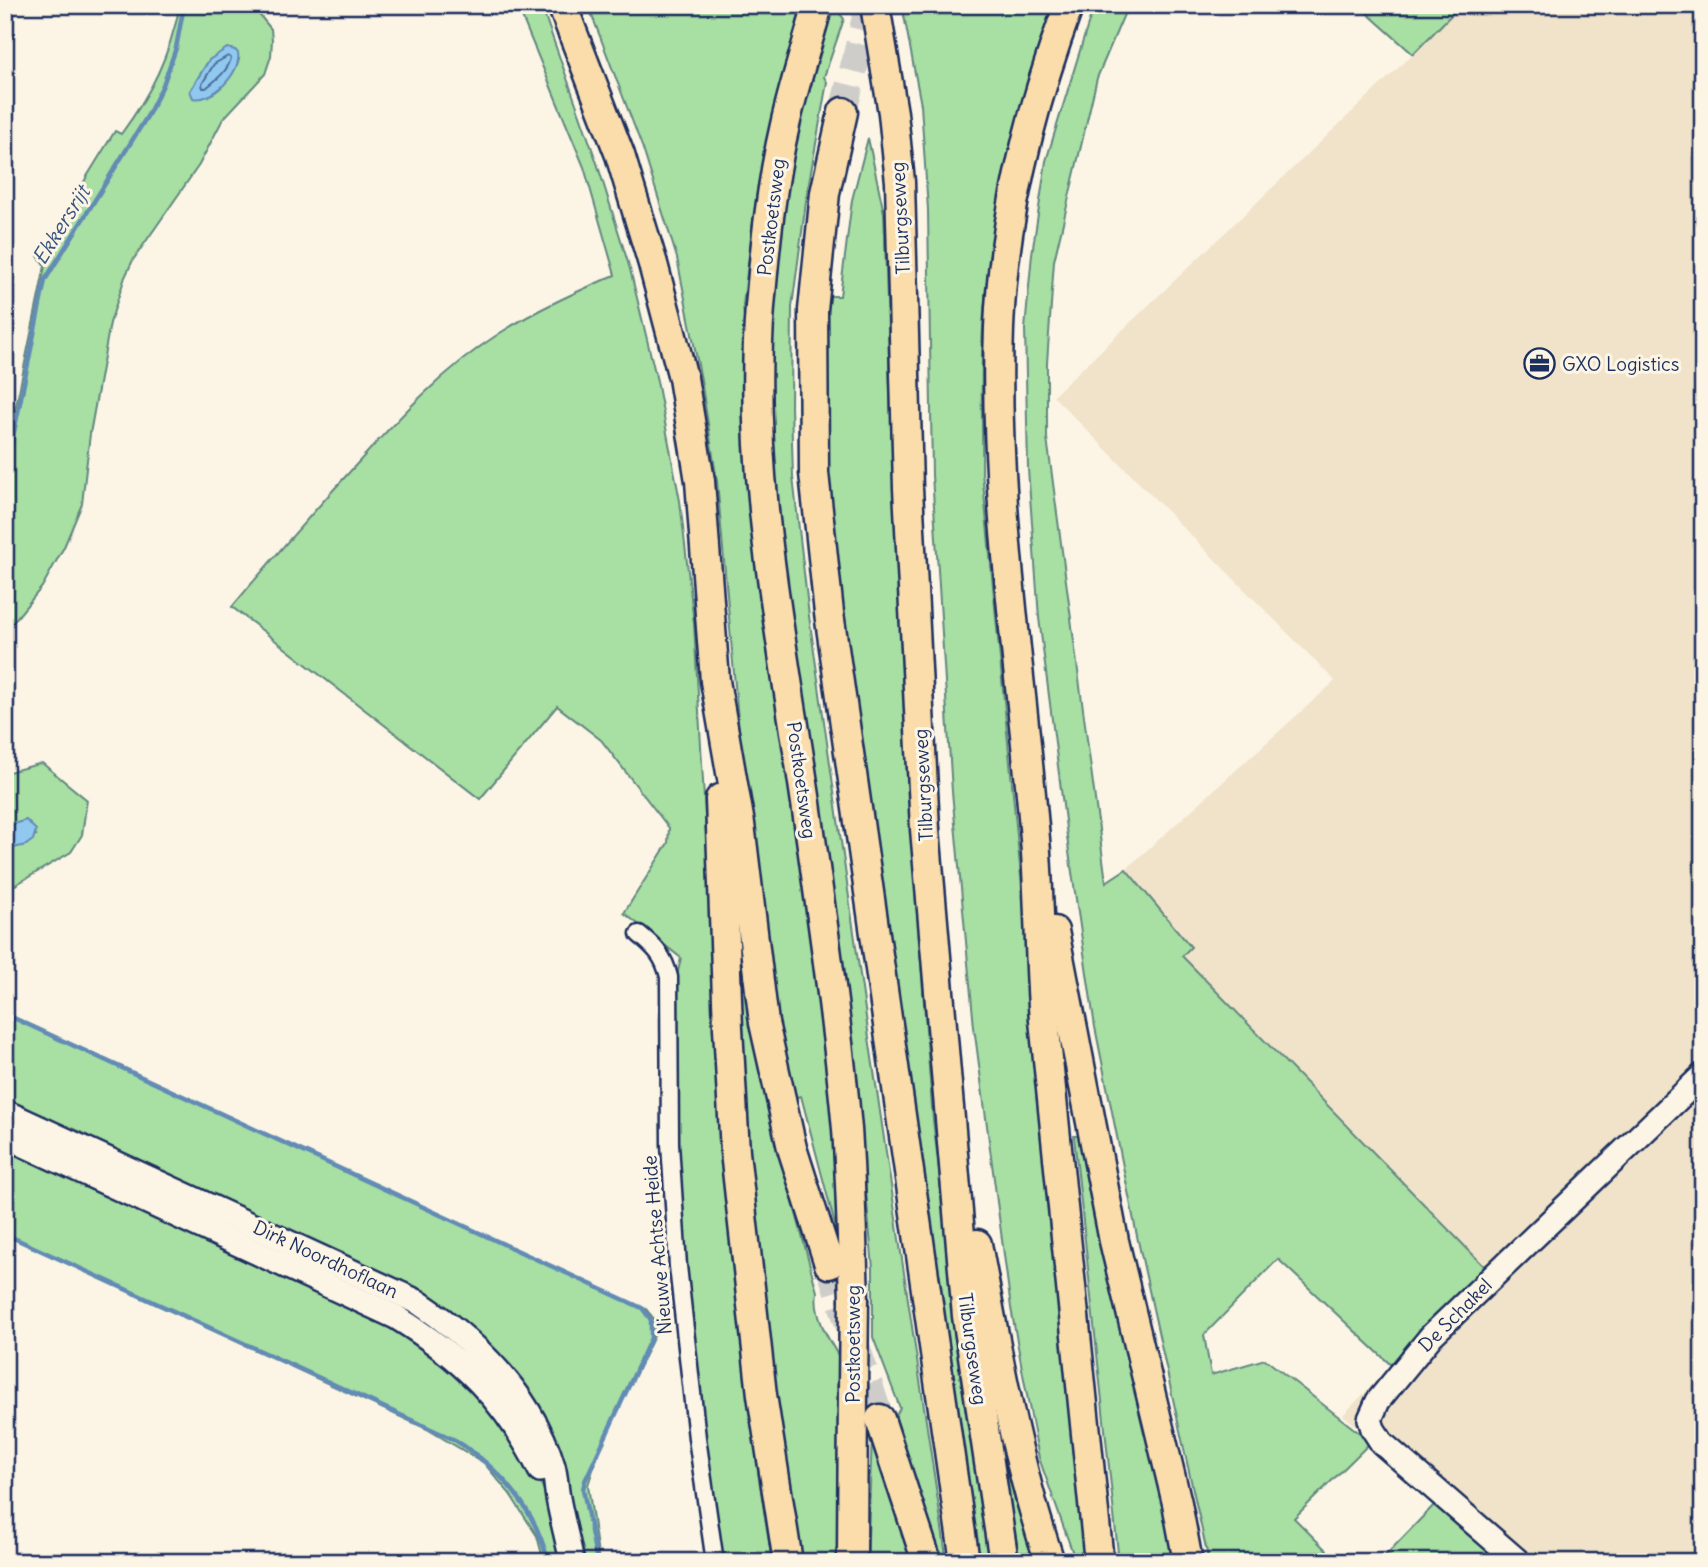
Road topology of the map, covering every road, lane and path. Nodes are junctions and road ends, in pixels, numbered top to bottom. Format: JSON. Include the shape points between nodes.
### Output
{"nodes":[{"id":1,"x":562,"y":5,"type":"edge"},
{"id":2,"x":818,"y":5,"type":"edge"},
{"id":3,"x":876,"y":5,"type":"edge"},
{"id":4,"x":1069,"y":5,"type":"edge"},
{"id":5,"x":843,"y":112,"type":"tunnel mouth"},
{"id":6,"x":715,"y":681,"type":"junction"},
{"id":7,"x":1035,"y":841,"type":"junction"},
{"id":8,"x":639,"y":934,"type":"dead end"},
{"id":9,"x":1703,"y":1075,"type":"edge"},
{"id":10,"x":948,"y":1090,"type":"junction"},
{"id":11,"x":5,"y":1112,"type":"edge"},
{"id":12,"x":5,"y":1136,"type":"edge"},
{"id":13,"x":828,"y":1264,"type":"tunnel mouth"},
{"id":14,"x":880,"y":1419,"type":"tunnel mouth"},
{"id":15,"x":559,"y":1501,"type":"junction"},
{"id":16,"x":572,"y":1562,"type":"edge"},
{"id":17,"x":715,"y":1562,"type":"edge"},
{"id":18,"x":788,"y":1562,"type":"edge"},
{"id":19,"x":852,"y":1562,"type":"edge"},
{"id":20,"x":927,"y":1562,"type":"edge"},
{"id":21,"x":965,"y":1562,"type":"edge"},
{"id":22,"x":1004,"y":1562,"type":"edge"},
{"id":23,"x":1050,"y":1562,"type":"edge"},
{"id":24,"x":1099,"y":1562,"type":"edge"},
{"id":25,"x":1188,"y":1562,"type":"edge"},
{"id":26,"x":1519,"y":1562,"type":"edge"}],
"edges":[{"from":1,"to":6,"type":"highway","via":[[621,156],[683,378],[700,481]]},
{"from":2,"to":19,"type":"highway","name":"Postkoetsweg","bridge":true,"via":[[773,186],[760,309],[758,405],[761,480],[777,619],[806,804],[847,1131],[854,1299]]},
{"from":3,"to":10,"type":"highway","name":"Tilburgseweg","via":[[900,182],[908,488],[925,829]]},
{"from":4,"to":7,"type":"highway","via":[[1024,152],[1006,248],[999,327],[1000,471]]},
{"from":5,"to":21,"type":"highway","via":[[824,192],[813,310],[814,473],[829,613]]},
{"from":6,"to":13,"type":"highway","via":[[740,824],[764,1023],[792,1148]]},
{"from":6,"to":18,"type":"highway","via":[[735,1152],[762,1395]]},
{"from":7,"to":24,"type":"highway","via":[[1044,1016]]},
{"from":7,"to":25,"type":"highway","via":[[1114,1241]]},
{"from":8,"to":17,"type":"street","name":"Nieuwe Achtse Heide","via":[[658,949],[669,976],[670,1144],[678,1266]]},
{"from":9,"to":26,"type":"street","name":"De Schakel","via":[[1432,1335],[1378,1401],[1370,1419],[1382,1443]]},
{"from":10,"to":22,"type":"highway","name":"Tilburgseweg","via":[[967,1316]]},
{"from":10,"to":23,"type":"highway","via":[[1002,1376],[1032,1511]]},
{"from":11,"to":15,"type":"street","name":"Dirk Noordhoflaan","via":[[406,1296],[443,1319],[507,1382],[536,1426],[554,1469]]},
{"from":12,"to":15,"type":"street","name":"Dirk Noordhoflaan","via":[[396,1317],[428,1337],[485,1386],[509,1416]]},
{"from":14,"to":20,"type":"highway"},
{"from":15,"to":16,"type":"street","name":"Dirk Noordhoflaan"}]}
